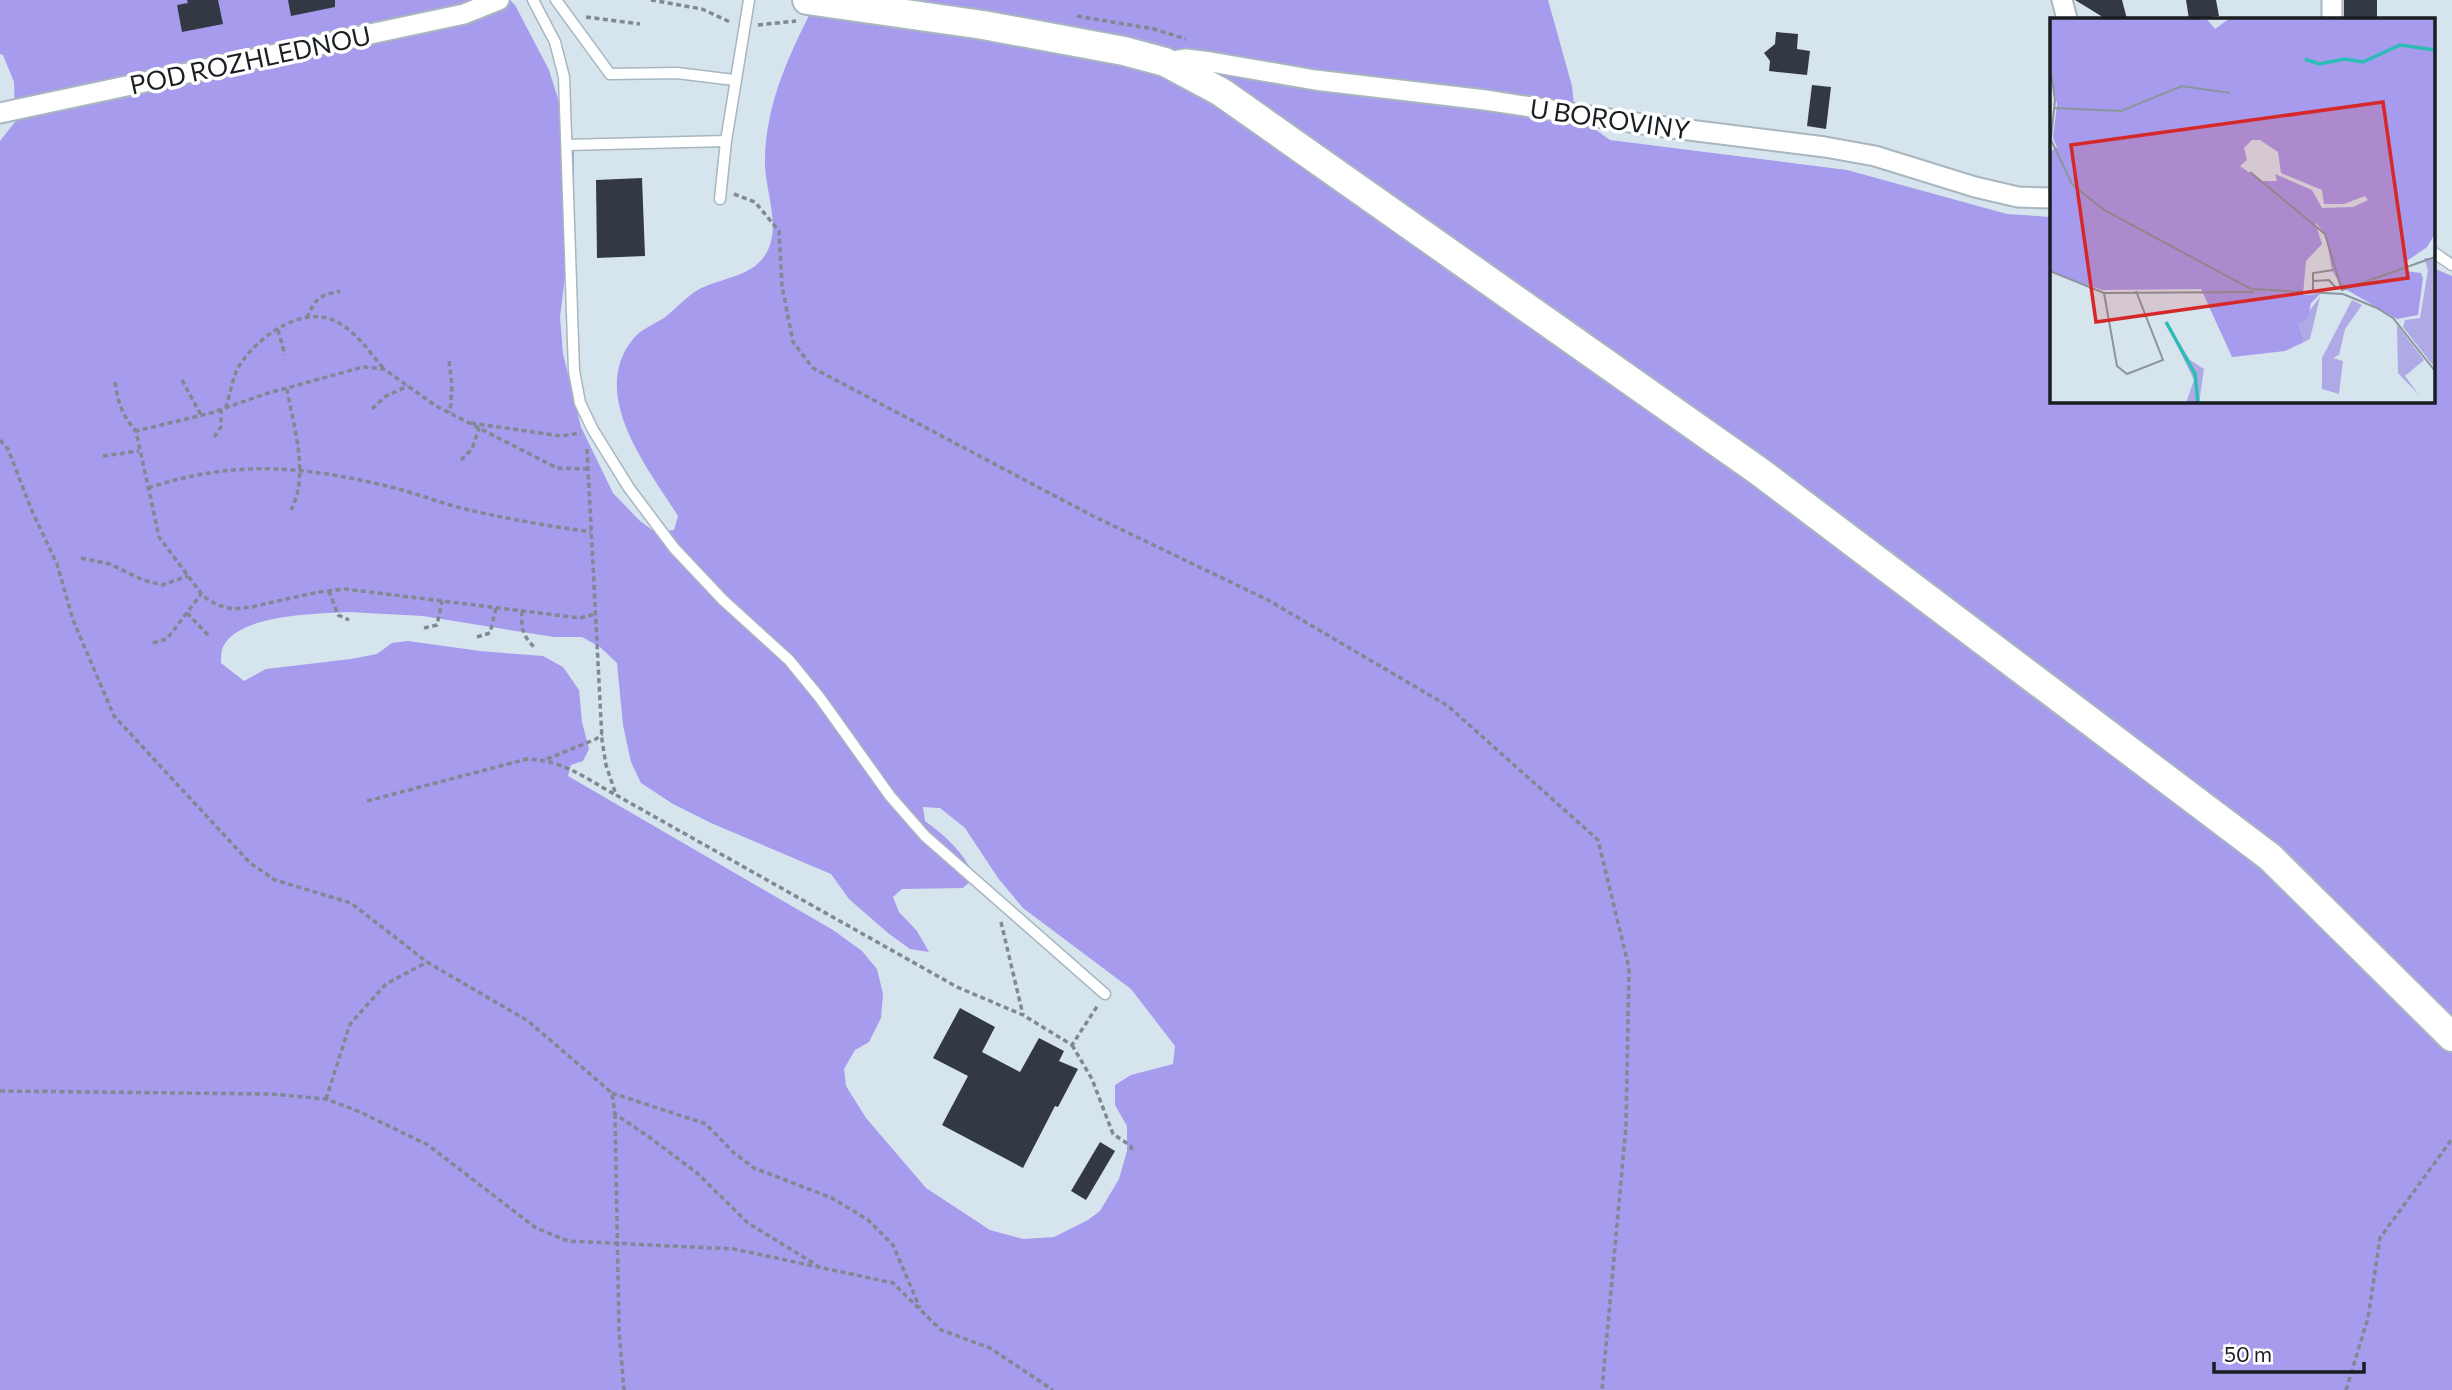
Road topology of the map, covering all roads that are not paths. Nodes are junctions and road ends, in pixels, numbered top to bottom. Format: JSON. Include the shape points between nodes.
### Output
{"nodes":[{"id":1,"x":499,"y":0,"type":"edge"},
{"id":2,"x":533,"y":0,"type":"edge"},
{"id":3,"x":556,"y":0,"type":"edge"},
{"id":4,"x":749,"y":0,"type":"edge"},
{"id":5,"x":807,"y":0,"type":"edge"},
{"id":6,"x":2062,"y":0,"type":"edge"},
{"id":7,"x":2332,"y":0,"type":"edge"},
{"id":8,"x":2067,"y":18,"type":"edge"},
{"id":9,"x":2332,"y":18,"type":"edge"},
{"id":10,"x":1165,"y":62,"type":"junction"},
{"id":11,"x":734,"y":80,"type":"junction"},
{"id":12,"x":0,"y":113,"type":"edge"},
{"id":13,"x":726,"y":141,"type":"junction"},
{"id":14,"x":567,"y":145,"type":"junction"},
{"id":15,"x":720,"y":194,"type":"road end"},
{"id":16,"x":2050,"y":198,"type":"edge"},
{"id":17,"x":2434,"y":253,"type":"edge"},
{"id":18,"x":2452,"y":265,"type":"edge"},
{"id":19,"x":1105,"y":994,"type":"road end"},
{"id":20,"x":2452,"y":1037,"type":"edge"}],
"edges":[{"from":1,"to":12,"type":"street","name":"POD ROZHLEDNOU","via":[[464,14]]},
{"from":2,"to":14,"type":"lane","via":[[555,42],[561,65]]},
{"from":3,"to":11,"type":"lane","via":[[610,74],[677,73]]},
{"from":4,"to":11,"type":"lane"},
{"from":5,"to":10,"type":"street","via":[[1067,39]]},
{"from":6,"to":8,"type":"street"},
{"from":7,"to":9,"type":"street"},
{"from":10,"to":16,"type":"street","name":"U BOROVINY","via":[[1211,62],[1825,146],[2018,197]]},
{"from":10,"to":20,"type":"street","via":[[1257,116],[1760,472],[2228,825],[2270,857]]},
{"from":11,"to":13,"type":"lane"},
{"from":13,"to":14,"type":"lane"},
{"from":13,"to":15,"type":"lane"},
{"from":14,"to":19,"type":"lane","via":[[580,403],[629,488],[674,548],[789,660],[925,836]]},
{"from":17,"to":18,"type":"lane"}]}
